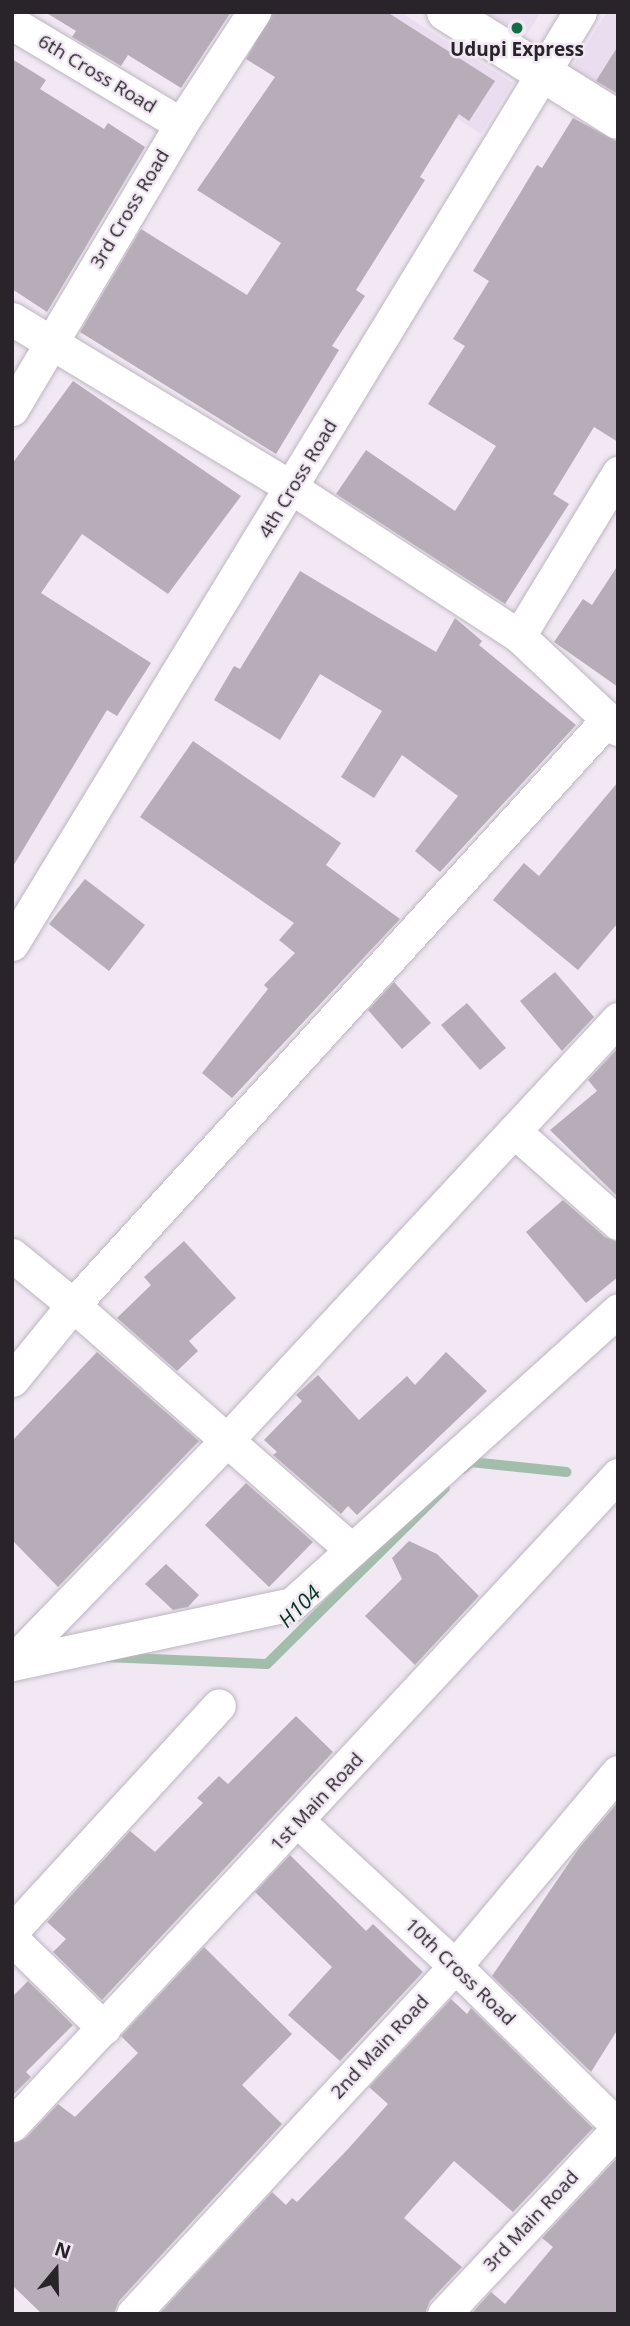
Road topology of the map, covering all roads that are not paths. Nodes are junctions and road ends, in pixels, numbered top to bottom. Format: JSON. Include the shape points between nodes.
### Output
{"nodes":[{"id":1,"x":254,"y":12,"type":"edge"},
{"id":2,"x":446,"y":12,"type":"edge"},
{"id":3,"x":580,"y":12,"type":"edge"},
{"id":4,"x":12,"y":23,"type":"edge"},
{"id":5,"x":544,"y":73,"type":"junction"},
{"id":6,"x":618,"y":120,"type":"edge"},
{"id":7,"x":181,"y":124,"type":"junction"},
{"id":8,"x":12,"y":319,"type":"edge"},
{"id":9,"x":50,"y":341,"type":"junction"},
{"id":10,"x":12,"y":409,"type":"edge"},
{"id":11,"x":618,"y":474,"type":"edge"},
{"id":12,"x":292,"y":488,"type":"junction"},
{"id":13,"x":519,"y":636,"type":"junction"},
{"id":14,"x":613,"y":724,"type":"edge"},
{"id":15,"x":17,"y":929,"type":"edge"},
{"id":16,"x":618,"y":1019,"type":"edge"},
{"id":17,"x":514,"y":1130,"type":"junction"},
{"id":18,"x":618,"y":1223,"type":"edge"},
{"id":19,"x":12,"y":1255,"type":"edge"},
{"id":20,"x":73,"y":1305,"type":"junction"},
{"id":21,"x":618,"y":1310,"type":"edge"},
{"id":22,"x":12,"y":1380,"type":"edge"},
{"id":23,"x":226,"y":1441,"type":"junction"},
{"id":24,"x":618,"y":1475,"type":"edge"},
{"id":25,"x":352,"y":1550,"type":"junction"},
{"id":26,"x":19,"y":1657,"type":"edge"},
{"id":27,"x":219,"y":1704,"type":"dead end"},
{"id":28,"x":618,"y":1772,"type":"edge"},
{"id":29,"x":299,"y":1822,"type":"junction"},
{"id":30,"x":12,"y":1931,"type":"edge"},
{"id":31,"x":12,"y":1939,"type":"edge"},
{"id":32,"x":456,"y":1966,"type":"junction"},
{"id":33,"x":104,"y":2028,"type":"junction"},
{"id":34,"x":12,"y":2125,"type":"edge"},
{"id":35,"x":618,"y":2127,"type":"edge"},
{"id":36,"x":133,"y":2314,"type":"edge"},
{"id":37,"x":444,"y":2314,"type":"edge"}],
"edges":[{"from":1,"to":7,"type":"street","name":"3rd Cross Road"},
{"from":2,"to":5,"type":"street"},
{"from":3,"to":5,"type":"street","name":"4th Cross Road"},
{"from":4,"to":7,"type":"street","name":"6th Cross Road"},
{"from":5,"to":6,"type":"street"},
{"from":5,"to":12,"type":"street","name":"4th Cross Road"},
{"from":7,"to":9,"type":"street","name":"3rd Cross Road"},
{"from":8,"to":9,"type":"street"},
{"from":9,"to":10,"type":"street","name":"3rd Cross Road"},
{"from":9,"to":12,"type":"street"},
{"from":11,"to":13,"type":"street"},
{"from":12,"to":13,"type":"street"},
{"from":12,"to":15,"type":"street","name":"4th Cross Road"},
{"from":13,"to":14,"type":"street"},
{"from":14,"to":20,"type":"street"},
{"from":16,"to":17,"type":"street"},
{"from":17,"to":18,"type":"street"},
{"from":17,"to":23,"type":"street"},
{"from":19,"to":20,"type":"street"},
{"from":20,"to":22,"type":"street"},
{"from":20,"to":23,"type":"street"},
{"from":21,"to":25,"type":"street"},
{"from":23,"to":25,"type":"street"},
{"from":23,"to":26,"type":"street"},
{"from":24,"to":29,"type":"street","name":"1st Main Road"},
{"from":25,"to":26,"type":"street","via":[[292,1604],[91,1647]]},
{"from":27,"to":30,"type":"street"},
{"from":28,"to":32,"type":"street","name":"2nd Main Road"},
{"from":29,"to":32,"type":"street","name":"10th Cross Road"},
{"from":29,"to":33,"type":"street","name":"1st Main Road"},
{"from":31,"to":33,"type":"street"},
{"from":32,"to":35,"type":"street","name":"10th Cross Road"},
{"from":32,"to":36,"type":"street","name":"2nd Main Road"},
{"from":33,"to":34,"type":"street","name":"1st Main Road"},
{"from":35,"to":37,"type":"street","name":"3rd Main Road"}]}
